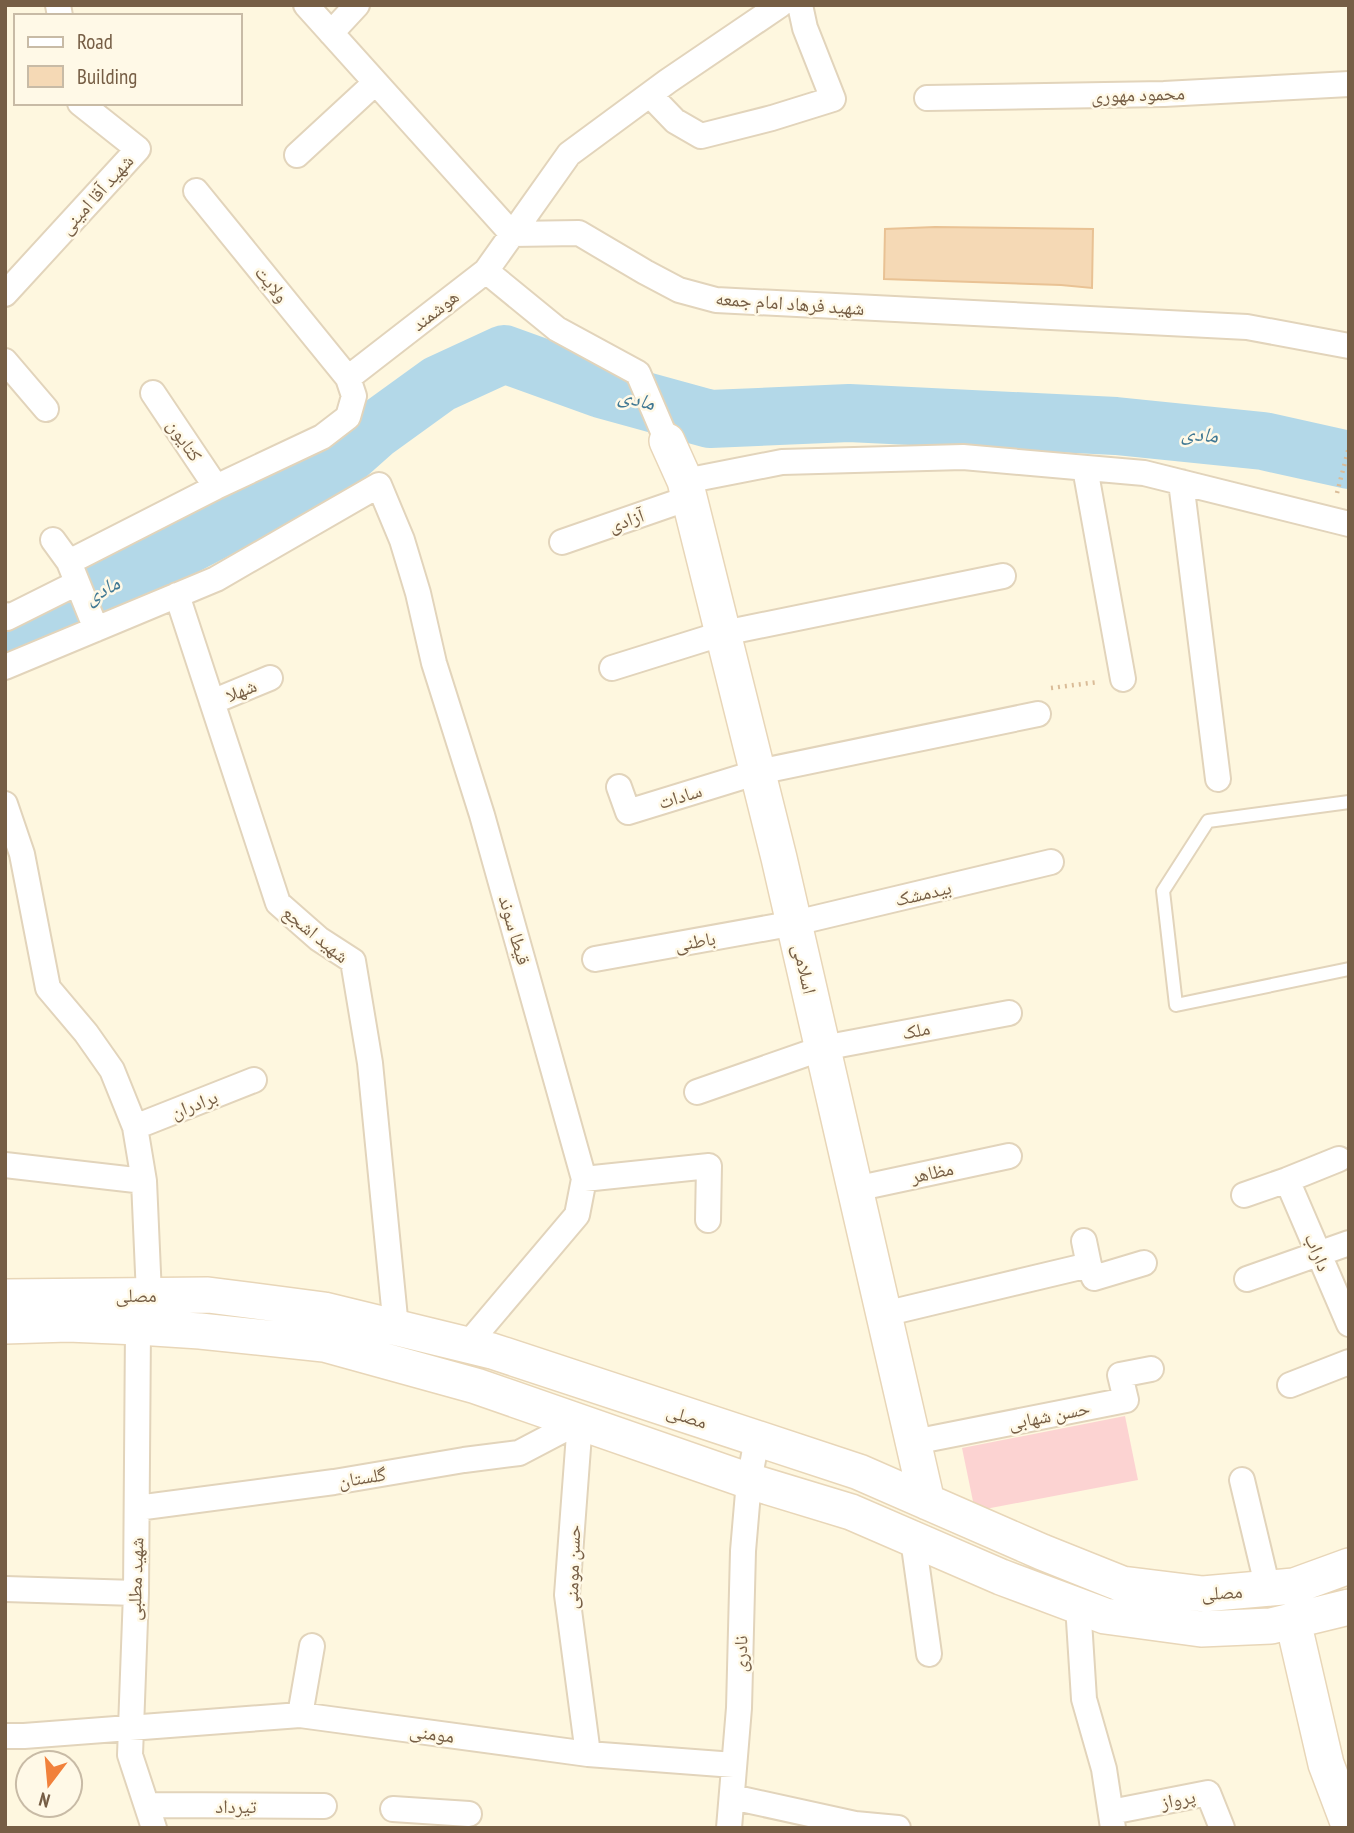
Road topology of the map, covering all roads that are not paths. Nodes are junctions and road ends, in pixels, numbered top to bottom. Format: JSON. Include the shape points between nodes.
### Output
{"nodes":[{"id":1,"x":306,"y":5,"type":"edge"},
{"id":2,"x":357,"y":5,"type":"edge"},
{"id":3,"x":780,"y":5,"type":"edge"},
{"id":4,"x":800,"y":5,"type":"edge"},
{"id":5,"x":331,"y":33,"type":"junction"},
{"id":6,"x":375,"y":83,"type":"junction"},
{"id":7,"x":1349,"y":84,"type":"edge"},
{"id":8,"x":650,"y":95,"type":"junction"},
{"id":9,"x":927,"y":98,"type":"dead end"},
{"id":10,"x":83,"y":105,"type":"edge"},
{"id":11,"x":297,"y":155,"type":"dead end"},
{"id":12,"x":196,"y":191,"type":"dead end"},
{"id":13,"x":512,"y":234,"type":"junction"},
{"id":14,"x":486,"y":271,"type":"junction"},
{"id":15,"x":5,"y":294,"type":"edge"},
{"id":16,"x":1349,"y":346,"type":"edge"},
{"id":17,"x":5,"y":361,"type":"edge"},
{"id":18,"x":348,"y":378,"type":"junction"},
{"id":19,"x":153,"y":393,"type":"dead end"},
{"id":20,"x":46,"y":409,"type":"dead end"},
{"id":21,"x":667,"y":441,"type":"joint"},
{"id":22,"x":1085,"y":468,"type":"junction"},
{"id":23,"x":1181,"y":482,"type":"junction"},
{"id":24,"x":216,"y":487,"type":"junction"},
{"id":25,"x":687,"y":489,"type":"junction"},
{"id":26,"x":1339,"y":522,"type":"edge"},
{"id":27,"x":53,"y":540,"type":"dead end"},
{"id":28,"x":562,"y":542,"type":"dead end"},
{"id":29,"x":73,"y":573,"type":"junction"},
{"id":30,"x":1003,"y":576,"type":"dead end"},
{"id":31,"x":177,"y":595,"type":"junction"},
{"id":32,"x":5,"y":615,"type":"edge"},
{"id":33,"x":96,"y":629,"type":"junction"},
{"id":34,"x":723,"y":634,"type":"junction"},
{"id":35,"x":5,"y":667,"type":"edge"},
{"id":36,"x":612,"y":668,"type":"dead end"},
{"id":37,"x":270,"y":678,"type":"dead end"},
{"id":38,"x":1123,"y":679,"type":"road end"},
{"id":39,"x":212,"y":702,"type":"junction"},
{"id":40,"x":1038,"y":714,"type":"road end"},
{"id":41,"x":758,"y":772,"type":"junction"},
{"id":42,"x":1218,"y":779,"type":"dead end"},
{"id":43,"x":619,"y":787,"type":"dead end"},
{"id":44,"x":1349,"y":802,"type":"edge"},
{"id":45,"x":5,"y":804,"type":"edge"},
{"id":46,"x":1051,"y":862,"type":"dead end"},
{"id":47,"x":794,"y":923,"type":"junction"},
{"id":48,"x":595,"y":959,"type":"dead end"},
{"id":49,"x":1349,"y":969,"type":"edge"},
{"id":50,"x":1009,"y":1013,"type":"dead end"},
{"id":51,"x":823,"y":1048,"type":"junction"},
{"id":52,"x":254,"y":1080,"type":"dead end"},
{"id":53,"x":697,"y":1092,"type":"dead end"},
{"id":54,"x":135,"y":1127,"type":"junction"},
{"id":55,"x":1009,"y":1156,"type":"dead end"},
{"id":56,"x":1339,"y":1159,"type":"dead end"},
{"id":57,"x":5,"y":1165,"type":"edge"},
{"id":58,"x":584,"y":1179,"type":"junction"},
{"id":59,"x":1287,"y":1180,"type":"junction"},
{"id":60,"x":144,"y":1181,"type":"junction"},
{"id":61,"x":855,"y":1189,"type":"junction"},
{"id":62,"x":1244,"y":1195,"type":"dead end"},
{"id":63,"x":708,"y":1220,"type":"dead end"},
{"id":64,"x":1084,"y":1241,"type":"dead end"},
{"id":65,"x":1349,"y":1243,"type":"edge"},
{"id":66,"x":1319,"y":1254,"type":"junction"},
{"id":67,"x":1144,"y":1263,"type":"dead end"},
{"id":68,"x":1089,"y":1265,"type":"junction"},
{"id":69,"x":1247,"y":1279,"type":"dead end"},
{"id":70,"x":5,"y":1297,"type":"edge"},
{"id":71,"x":144,"y":1311,"type":"junction"},
{"id":72,"x":884,"y":1314,"type":"junction"},
{"id":73,"x":1349,"y":1324,"type":"edge"},
{"id":74,"x":5,"y":1326,"type":"edge"},
{"id":75,"x":396,"y":1328,"type":"junction"},
{"id":76,"x":467,"y":1345,"type":"junction"},
{"id":77,"x":1349,"y":1363,"type":"edge"},
{"id":78,"x":1152,"y":1369,"type":"dead end"},
{"id":79,"x":1290,"y":1385,"type":"dead end"},
{"id":80,"x":580,"y":1422,"type":"junction"},
{"id":81,"x":757,"y":1439,"type":"junction"},
{"id":82,"x":914,"y":1442,"type":"junction"},
{"id":83,"x":1242,"y":1480,"type":"dead end"},
{"id":84,"x":749,"y":1481,"type":"junction"},
{"id":85,"x":927,"y":1502,"type":"junction"},
{"id":86,"x":137,"y":1508,"type":"junction"},
{"id":87,"x":913,"y":1539,"type":"junction"},
{"id":88,"x":1349,"y":1566,"type":"edge"},
{"id":89,"x":5,"y":1589,"type":"edge"},
{"id":90,"x":1268,"y":1589,"type":"junction"},
{"id":91,"x":136,"y":1594,"type":"junction"},
{"id":92,"x":1078,"y":1605,"type":"junction"},
{"id":93,"x":1349,"y":1606,"type":"edge"},
{"id":94,"x":1293,"y":1621,"type":"junction"},
{"id":95,"x":312,"y":1646,"type":"dead end"},
{"id":96,"x":929,"y":1654,"type":"dead end"},
{"id":97,"x":300,"y":1715,"type":"junction"},
{"id":98,"x":130,"y":1729,"type":"junction"},
{"id":99,"x":5,"y":1736,"type":"edge"},
{"id":100,"x":588,"y":1754,"type":"junction"},
{"id":101,"x":734,"y":1765,"type":"junction"},
{"id":102,"x":732,"y":1797,"type":"junction"},
{"id":103,"x":324,"y":1806,"type":"dead end"},
{"id":104,"x":393,"y":1809,"type":"dead end"},
{"id":105,"x":469,"y":1814,"type":"dead end"},
{"id":106,"x":151,"y":1816,"type":"edge"},
{"id":107,"x":437,"y":1820,"type":"edge"},
{"id":108,"x":1112,"y":1820,"type":"edge"},
{"id":109,"x":1349,"y":1825,"type":"edge"},
{"id":110,"x":729,"y":1828,"type":"edge"},
{"id":111,"x":898,"y":1828,"type":"edge"},
{"id":112,"x":1222,"y":1828,"type":"edge"}],
"edges":[{"from":1,"to":5,"type":"street"},
{"from":2,"to":5,"type":"street"},
{"from":3,"to":8,"type":"street","name":"هوشمند"},
{"from":4,"to":8,"type":"street","via":[[833,99],[701,135],[675,121]]},
{"from":5,"to":6,"type":"street"},
{"from":6,"to":11,"type":"street"},
{"from":6,"to":13,"type":"street"},
{"from":7,"to":9,"type":"street","name":"محمود مهوری","via":[[1164,94]]},
{"from":8,"to":13,"type":"street","name":"هوشمند","via":[[569,154]]},
{"from":10,"to":15,"type":"street","name":"شهید آقا امینی","via":[[138,149]]},
{"from":12,"to":18,"type":"street","name":"ولایت"},
{"from":13,"to":14,"type":"street","name":"هوشمند"},
{"from":13,"to":16,"type":"street","name":"شهید فرهاد امام جمعه","via":[[579,233],[679,290],[716,300],[1247,327]]},
{"from":14,"to":18,"type":"street","name":"هوشمند"},
{"from":14,"to":21,"type":"street","via":[[556,329],[638,373]]},
{"from":17,"to":20,"type":"street"},
{"from":18,"to":24,"type":"street","via":[[354,396],[348,417],[322,437]]},
{"from":19,"to":24,"type":"street","name":"کتایون"},
{"from":21,"to":25,"type":"main road","name":"اسلامی"},
{"from":22,"to":23,"type":"street","via":[[1144,473]]},
{"from":22,"to":25,"type":"street","via":[[963,457],[782,462]]},
{"from":22,"to":38,"type":"street"},
{"from":23,"to":26,"type":"street"},
{"from":23,"to":42,"type":"street"},
{"from":24,"to":29,"type":"street"},
{"from":25,"to":28,"type":"street","name":"آزادی"},
{"from":25,"to":34,"type":"main road","name":"اسلامی"},
{"from":27,"to":29,"type":"street"},
{"from":29,"to":32,"type":"street","via":[[7,618]]},
{"from":29,"to":33,"type":"street"},
{"from":30,"to":34,"type":"street"},
{"from":31,"to":33,"type":"street"},
{"from":31,"to":39,"type":"street","name":"شهید اشجع"},
{"from":31,"to":58,"type":"street","name":"قیطا سوند","via":[[216,579],[379,485],[412,572],[434,663],[482,814]]},
{"from":33,"to":35,"type":"street"},
{"from":34,"to":36,"type":"street"},
{"from":34,"to":41,"type":"main road","name":"اسلامی"},
{"from":37,"to":39,"type":"street","name":"شهلا"},
{"from":39,"to":75,"type":"street","name":"شهید اشجع","via":[[278,903],[353,961],[370,1063]]},
{"from":40,"to":41,"type":"street"},
{"from":41,"to":43,"type":"street","name":"سادات","via":[[628,812]]},
{"from":41,"to":47,"type":"main road","name":"اسلامی"},
{"from":44,"to":49,"type":"lane","via":[[1209,821],[1163,891],[1176,1004]]},
{"from":45,"to":54,"type":"street","name":"شهید مطلبی","via":[[22,854],[48,988],[112,1070]]},
{"from":46,"to":47,"type":"street","name":"بیدمشک"},
{"from":47,"to":48,"type":"street","name":"باطنی"},
{"from":47,"to":51,"type":"main road","name":"اسلامی"},
{"from":50,"to":51,"type":"street","name":"ملک"},
{"from":51,"to":53,"type":"street","name":"ملک"},
{"from":51,"to":61,"type":"main road","name":"اسلامی"},
{"from":52,"to":54,"type":"street","name":"برادران"},
{"from":54,"to":60,"type":"street","name":"شهید مطلبی"},
{"from":55,"to":61,"type":"street","name":"مظاهر"},
{"from":56,"to":59,"type":"street"},
{"from":57,"to":60,"type":"street"},
{"from":58,"to":63,"type":"street","via":[[709,1166]]},
{"from":58,"to":76,"type":"street","name":"قیطا سوند","via":[[577,1215]]},
{"from":59,"to":62,"type":"street"},
{"from":59,"to":66,"type":"street","name":"داراب"},
{"from":60,"to":71,"type":"street","name":"شهید مطلبی"},
{"from":61,"to":72,"type":"main road","name":"اسلامی"},
{"from":64,"to":68,"type":"street"},
{"from":65,"to":66,"type":"street"},
{"from":66,"to":69,"type":"street"},
{"from":66,"to":73,"type":"street","name":"داراب"},
{"from":67,"to":68,"type":"street","via":[[1094,1278]]},
{"from":68,"to":72,"type":"street"},
{"from":70,"to":71,"type":"main road","name":"مصلی"},
{"from":71,"to":74,"type":"main road","name":"مصلی","via":[[68,1324]]},
{"from":71,"to":75,"type":"main road","name":"مصلی","via":[[208,1295],[324,1310]]},
{"from":71,"to":80,"type":"main road","name":"مصلی","via":[[200,1331],[324,1344],[476,1386]]},
{"from":71,"to":86,"type":"street","name":"شهید مطلبی"},
{"from":72,"to":82,"type":"main road","name":"اسلامی"},
{"from":75,"to":76,"type":"main road","name":"مصلی"},
{"from":76,"to":81,"type":"main road","name":"مصلی"},
{"from":77,"to":79,"type":"street"},
{"from":78,"to":82,"type":"street","name":"حسن شهابی","via":[[1119,1375],[1126,1400]]},
{"from":80,"to":84,"type":"main road","name":"مصلی"},
{"from":80,"to":86,"type":"street","name":"گلستان","via":[[519,1453]]},
{"from":80,"to":100,"type":"street","name":"حسن مومنی","via":[[567,1595]]},
{"from":81,"to":84,"type":"street","name":"نادری"},
{"from":81,"to":85,"type":"main road","name":"مصلی","via":[[859,1472]]},
{"from":82,"to":85,"type":"main road","name":"اسلامی"},
{"from":83,"to":90,"type":"street"},
{"from":84,"to":87,"type":"main road","name":"مصلی","via":[[851,1512]]},
{"from":84,"to":101,"type":"street","name":"نادری"},
{"from":85,"to":90,"type":"main road","name":"مصلی","via":[[1122,1584],[1203,1594]]},
{"from":86,"to":91,"type":"street","name":"شهید مطلبی"},
{"from":87,"to":92,"type":"main road","name":"مصلی"},
{"from":87,"to":96,"type":"street"},
{"from":88,"to":90,"type":"main road","name":"مصلی","via":[[1294,1586]]},
{"from":89,"to":91,"type":"street"},
{"from":91,"to":98,"type":"street","name":"شهید مطلبی"},
{"from":92,"to":94,"type":"main road","name":"مصلی","via":[[1105,1616],[1200,1629]]},
{"from":92,"to":108,"type":"street","via":[[1084,1699],[1104,1769]]},
{"from":93,"to":94,"type":"main road","name":"مصلی"},
{"from":94,"to":109,"type":"main road","via":[[1326,1764]]},
{"from":95,"to":97,"type":"street"},
{"from":97,"to":98,"type":"street","name":"مومنی"},
{"from":97,"to":100,"type":"street","name":"مومنی"},
{"from":98,"to":99,"type":"street","name":"مومنی"},
{"from":98,"to":106,"type":"street","name":"شهید مطلبی","via":[[130,1755]]},
{"from":100,"to":101,"type":"street","name":"مومنی"},
{"from":101,"to":102,"type":"street","name":"نادری"},
{"from":102,"to":110,"type":"street","name":"نادری"},
{"from":102,"to":111,"type":"street","via":[[855,1824]]},
{"from":103,"to":106,"type":"street","name":"تیرداد"},
{"from":104,"to":107,"type":"street"},
{"from":105,"to":107,"type":"street"},
{"from":108,"to":112,"type":"street","name":"پرواز","via":[[1208,1793]]}]}
